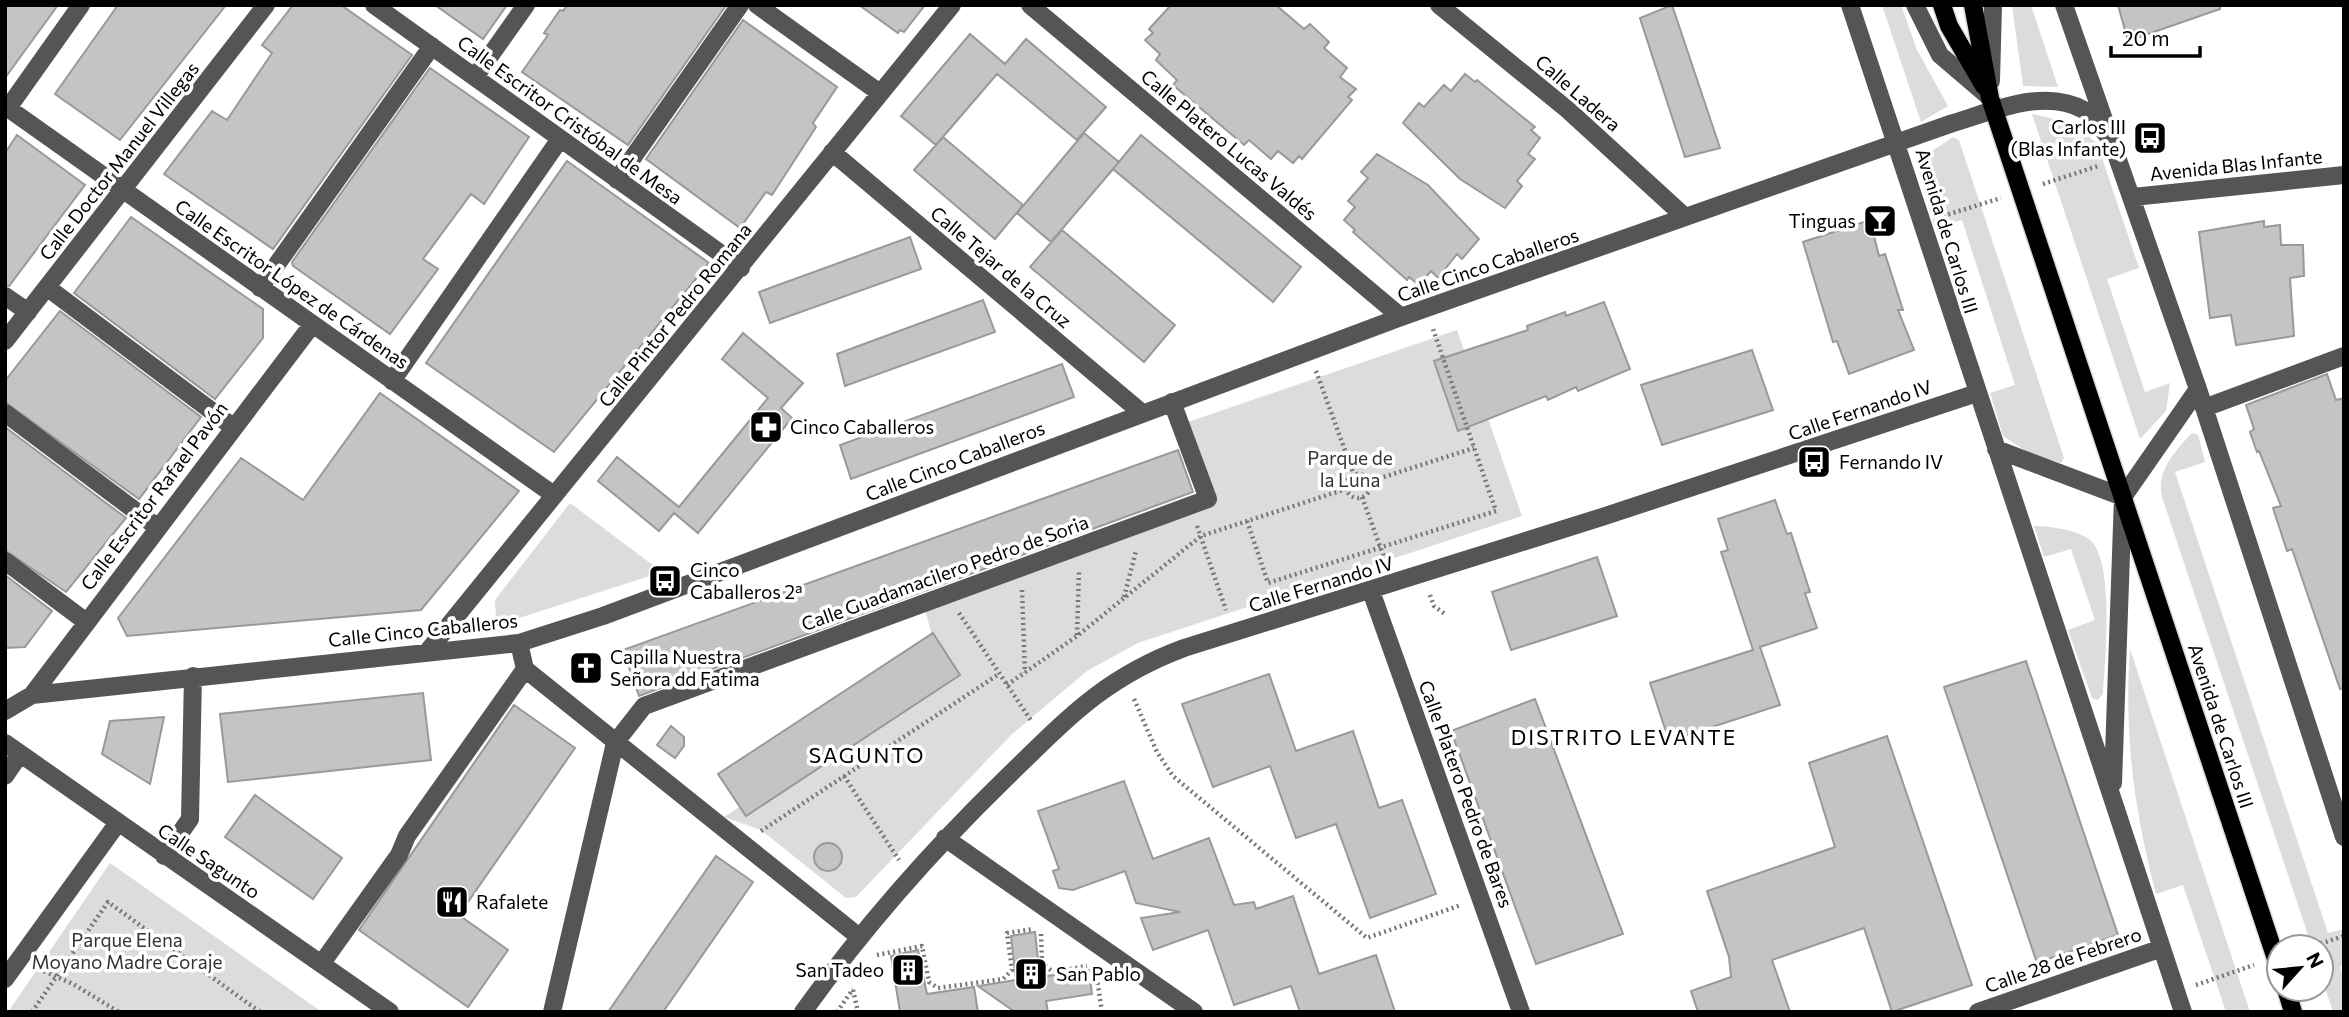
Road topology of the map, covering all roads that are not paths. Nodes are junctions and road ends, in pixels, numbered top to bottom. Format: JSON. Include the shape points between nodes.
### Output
{"nodes":[{"id":1,"x":81,"y":5,"type":"edge"},
{"id":2,"x":266,"y":5,"type":"edge"},
{"id":3,"x":374,"y":5,"type":"edge"},
{"id":4,"x":526,"y":5,"type":"edge"},
{"id":5,"x":740,"y":5,"type":"edge"},
{"id":6,"x":757,"y":5,"type":"edge"},
{"id":7,"x":952,"y":5,"type":"edge"},
{"id":8,"x":1030,"y":5,"type":"edge"},
{"id":9,"x":1439,"y":5,"type":"edge"},
{"id":10,"x":1850,"y":5,"type":"edge"},
{"id":11,"x":1914,"y":5,"type":"edge"},
{"id":12,"x":1942,"y":5,"type":"edge"},
{"id":13,"x":1973,"y":5,"type":"edge"},
{"id":14,"x":1993,"y":5,"type":"edge"},
{"id":15,"x":2064,"y":5,"type":"edge"},
{"id":16,"x":432,"y":46,"type":"junction"},
{"id":17,"x":475,"y":77,"type":"junction"},
{"id":18,"x":880,"y":93,"type":"junction"},
{"id":19,"x":1993,"y":105,"type":"junction"},
{"id":20,"x":7,"y":107,"type":"edge"},
{"id":21,"x":559,"y":139,"type":"junction"},
{"id":22,"x":2109,"y":141,"type":"junction"},
{"id":23,"x":1898,"y":145,"type":"junction"},
{"id":24,"x":832,"y":152,"type":"junction"},
{"id":25,"x":2344,"y":175,"type":"edge"},
{"id":26,"x":617,"y":180,"type":"junction"},
{"id":27,"x":123,"y":190,"type":"junction"},
{"id":28,"x":2133,"y":197,"type":"junction"},
{"id":29,"x":1685,"y":217,"type":"junction"},
{"id":30,"x":741,"y":268,"type":"junction"},
{"id":31,"x":48,"y":288,"type":"junction"},
{"id":32,"x":260,"y":288,"type":"junction"},
{"id":33,"x":5,"y":296,"type":"edge"},
{"id":34,"x":28,"y":312,"type":"junction"},
{"id":35,"x":1401,"y":317,"type":"junction"},
{"id":36,"x":312,"y":325,"type":"junction"},
{"id":37,"x":5,"y":341,"type":"edge"},
{"id":38,"x":2344,"y":356,"type":"edge"},
{"id":39,"x":392,"y":381,"type":"junction"},
{"id":40,"x":2198,"y":388,"type":"junction"},
{"id":41,"x":1977,"y":393,"type":"junction"},
{"id":42,"x":1172,"y":402,"type":"junction"},
{"id":43,"x":2204,"y":408,"type":"junction"},
{"id":44,"x":5,"y":413,"type":"edge"},
{"id":45,"x":1142,"y":413,"type":"junction"},
{"id":46,"x":233,"y":428,"type":"junction"},
{"id":47,"x":1996,"y":449,"type":"junction"},
{"id":48,"x":554,"y":495,"type":"junction"},
{"id":49,"x":2123,"y":496,"type":"junction"},
{"id":50,"x":157,"y":527,"type":"junction"},
{"id":51,"x":5,"y":561,"type":"edge"},
{"id":52,"x":1371,"y":591,"type":"junction"},
{"id":53,"x":85,"y":621,"type":"junction"},
{"id":54,"x":519,"y":643,"type":"junction"},
{"id":55,"x":428,"y":650,"type":"junction"},
{"id":56,"x":525,"y":670,"type":"junction"},
{"id":57,"x":193,"y":676,"type":"junction"},
{"id":58,"x":32,"y":695,"type":"junction"},
{"id":59,"x":5,"y":711,"type":"edge"},
{"id":60,"x":615,"y":743,"type":"junction"},
{"id":61,"x":13,"y":748,"type":"edge"},
{"id":62,"x":5,"y":776,"type":"edge"},
{"id":63,"x":2113,"y":797,"type":"junction"},
{"id":64,"x":117,"y":824,"type":"junction"},
{"id":65,"x":2344,"y":837,"type":"edge"},
{"id":66,"x":945,"y":838,"type":"junction"},
{"id":67,"x":164,"y":856,"type":"junction"},
{"id":68,"x":2267,"y":933,"type":"edge"},
{"id":69,"x":858,"y":936,"type":"junction"},
{"id":70,"x":2162,"y":948,"type":"junction"},
{"id":71,"x":322,"y":964,"type":"junction"},
{"id":72,"x":5,"y":979,"type":"edge"},
{"id":73,"x":390,"y":1012,"type":"edge"},
{"id":74,"x":552,"y":1012,"type":"edge"},
{"id":75,"x":803,"y":1012,"type":"edge"},
{"id":76,"x":1194,"y":1012,"type":"edge"},
{"id":77,"x":1521,"y":1012,"type":"edge"},
{"id":78,"x":1978,"y":1012,"type":"edge"},
{"id":79,"x":2183,"y":1012,"type":"edge"}],
"edges":[{"from":1,"to":20,"type":"street"},
{"from":2,"to":27,"type":"street","name":"Calle Doctor Manuel Villegas"},
{"from":3,"to":16,"type":"street","name":"Calle Escritor Cristóbal de Mesa"},
{"from":4,"to":17,"type":"street"},
{"from":5,"to":26,"type":"street"},
{"from":6,"to":18,"type":"street"},
{"from":7,"to":18,"type":"street","name":"Calle Pintor Pedro Romana"},
{"from":8,"to":35,"type":"street","name":"Calle Platero Lucas Valdés"},
{"from":9,"to":29,"type":"street","name":"Calle Ladera","via":[[1568,110]]},
{"from":10,"to":23,"type":"street","name":"Avenida de Carlos III"},
{"from":11,"to":19,"type":"street","via":[[1940,55]]},
{"from":12,"to":19,"type":"main road","name":"Avenida de Carlos III"},
{"from":13,"to":19,"type":"main road","name":"Avenida de Carlos III"},
{"from":14,"to":19,"type":"street","name":"Avenida de Carlos III"},
{"from":15,"to":22,"type":"street","name":"Avenida de Carlos III"},
{"from":16,"to":17,"type":"street","name":"Calle Escritor Cristóbal de Mesa"},
{"from":16,"to":32,"type":"street"},
{"from":17,"to":21,"type":"street","name":"Calle Escritor Cristóbal de Mesa"},
{"from":18,"to":24,"type":"street","name":"Calle Pintor Pedro Romana"},
{"from":19,"to":22,"type":"street","name":"Avenida de Carlos III","via":[[2057,101],[2086,110]]},
{"from":19,"to":23,"type":"street","name":"Avenida de Carlos III"},
{"from":19,"to":49,"type":"main road","name":"Avenida de Carlos III"},
{"from":20,"to":27,"type":"street","name":"Calle Escritor López de Cárdenas"},
{"from":21,"to":26,"type":"street","name":"Calle Escritor Cristóbal de Mesa"},
{"from":21,"to":39,"type":"street"},
{"from":22,"to":28,"type":"street","name":"Avenida de Carlos III"},
{"from":23,"to":29,"type":"street","name":"Calle Cinco Caballeros"},
{"from":23,"to":41,"type":"street","name":"Avenida de Carlos III"},
{"from":24,"to":30,"type":"street","name":"Calle Pintor Pedro Romana"},
{"from":24,"to":45,"type":"street","name":"Calle Tejar de la Cruz"},
{"from":25,"to":28,"type":"street","name":"Avenida Blas Infante"},
{"from":26,"to":30,"type":"street","name":"Calle Escritor Cristóbal de Mesa"},
{"from":27,"to":31,"type":"street","name":"Calle Doctor Manuel Villegas"},
{"from":27,"to":32,"type":"street","name":"Calle Escritor López de Cárdenas"},
{"from":28,"to":40,"type":"street","name":"Avenida de Carlos III"},
{"from":29,"to":35,"type":"street","name":"Calle Cinco Caballeros"},
{"from":30,"to":48,"type":"street","name":"Calle Pintor Pedro Romana"},
{"from":31,"to":34,"type":"street","name":"Calle Doctor Manuel Villegas"},
{"from":31,"to":46,"type":"street"},
{"from":32,"to":36,"type":"street","name":"Calle Escritor López de Cárdenas"},
{"from":33,"to":34,"type":"street"},
{"from":34,"to":37,"type":"street","name":"Calle Doctor Manuel Villegas"},
{"from":35,"to":42,"type":"street","name":"Calle Cinco Caballeros"},
{"from":36,"to":39,"type":"street","name":"Calle Escritor López de Cárdenas"},
{"from":36,"to":46,"type":"street","name":"Calle Escritor Rafael Pavón"},
{"from":38,"to":43,"type":"street"},
{"from":39,"to":48,"type":"street","name":"Calle Escritor López de Cárdenas"},
{"from":40,"to":43,"type":"street","name":"Avenida de Carlos III"},
{"from":40,"to":49,"type":"street"},
{"from":41,"to":47,"type":"street","name":"Avenida de Carlos III"},
{"from":41,"to":52,"type":"street","name":"Calle Fernando IV"},
{"from":42,"to":45,"type":"street","name":"Calle Cinco Caballeros"},
{"from":42,"to":60,"type":"street","name":"Calle Guadamacilero Pedro de Soria","via":[[1208,499],[644,706]]},
{"from":43,"to":65,"type":"street","name":"Avenida de Carlos III"},
{"from":44,"to":50,"type":"street"},
{"from":45,"to":54,"type":"street","name":"Calle Cinco Caballeros","via":[[603,616]]},
{"from":46,"to":50,"type":"street","name":"Calle Escritor Rafael Pavón"},
{"from":47,"to":49,"type":"street"},
{"from":47,"to":63,"type":"street","name":"Avenida de Carlos III"},
{"from":48,"to":55,"type":"street","name":"Calle Pintor Pedro Romana"},
{"from":49,"to":63,"type":"street","name":"Avenida de Carlos III"},
{"from":49,"to":68,"type":"main road","name":"Avenida de Carlos III"},
{"from":50,"to":53,"type":"street","name":"Calle Escritor Rafael Pavón"},
{"from":51,"to":53,"type":"street"},
{"from":52,"to":66,"type":"street","name":"Calle Fernando IV","via":[[1142,663],[1098,691]]},
{"from":52,"to":77,"type":"street","name":"Calle Platero Pedro de Bares"},
{"from":53,"to":58,"type":"street","name":"Calle Escritor Rafael Pavón"},
{"from":54,"to":55,"type":"street","name":"Calle Cinco Caballeros"},
{"from":54,"to":56,"type":"street"},
{"from":55,"to":57,"type":"street","name":"Calle Cinco Caballeros"},
{"from":56,"to":60,"type":"street"},
{"from":56,"to":71,"type":"street"},
{"from":57,"to":58,"type":"street","name":"Calle Cinco Caballeros"},
{"from":57,"to":67,"type":"street","via":[[190,819]]},
{"from":58,"to":59,"type":"street","name":"Calle Cinco Caballeros"},
{"from":60,"to":69,"type":"street"},
{"from":60,"to":74,"type":"street"},
{"from":61,"to":62,"type":"street"},
{"from":61,"to":64,"type":"street","name":"Calle Sagunto"},
{"from":63,"to":70,"type":"street","name":"Avenida de Carlos III"},
{"from":64,"to":67,"type":"street","name":"Calle Sagunto"},
{"from":64,"to":72,"type":"street"},
{"from":66,"to":69,"type":"street","name":"Calle Fernando IV"},
{"from":66,"to":76,"type":"street"},
{"from":67,"to":71,"type":"street","name":"Calle Sagunto"},
{"from":69,"to":75,"type":"street","name":"Calle Fernando IV"},
{"from":70,"to":78,"type":"street","name":"Calle 28 de Febrero"},
{"from":70,"to":79,"type":"street","name":"Avenida de Carlos III"},
{"from":71,"to":73,"type":"street","name":"Calle Sagunto"}]}
